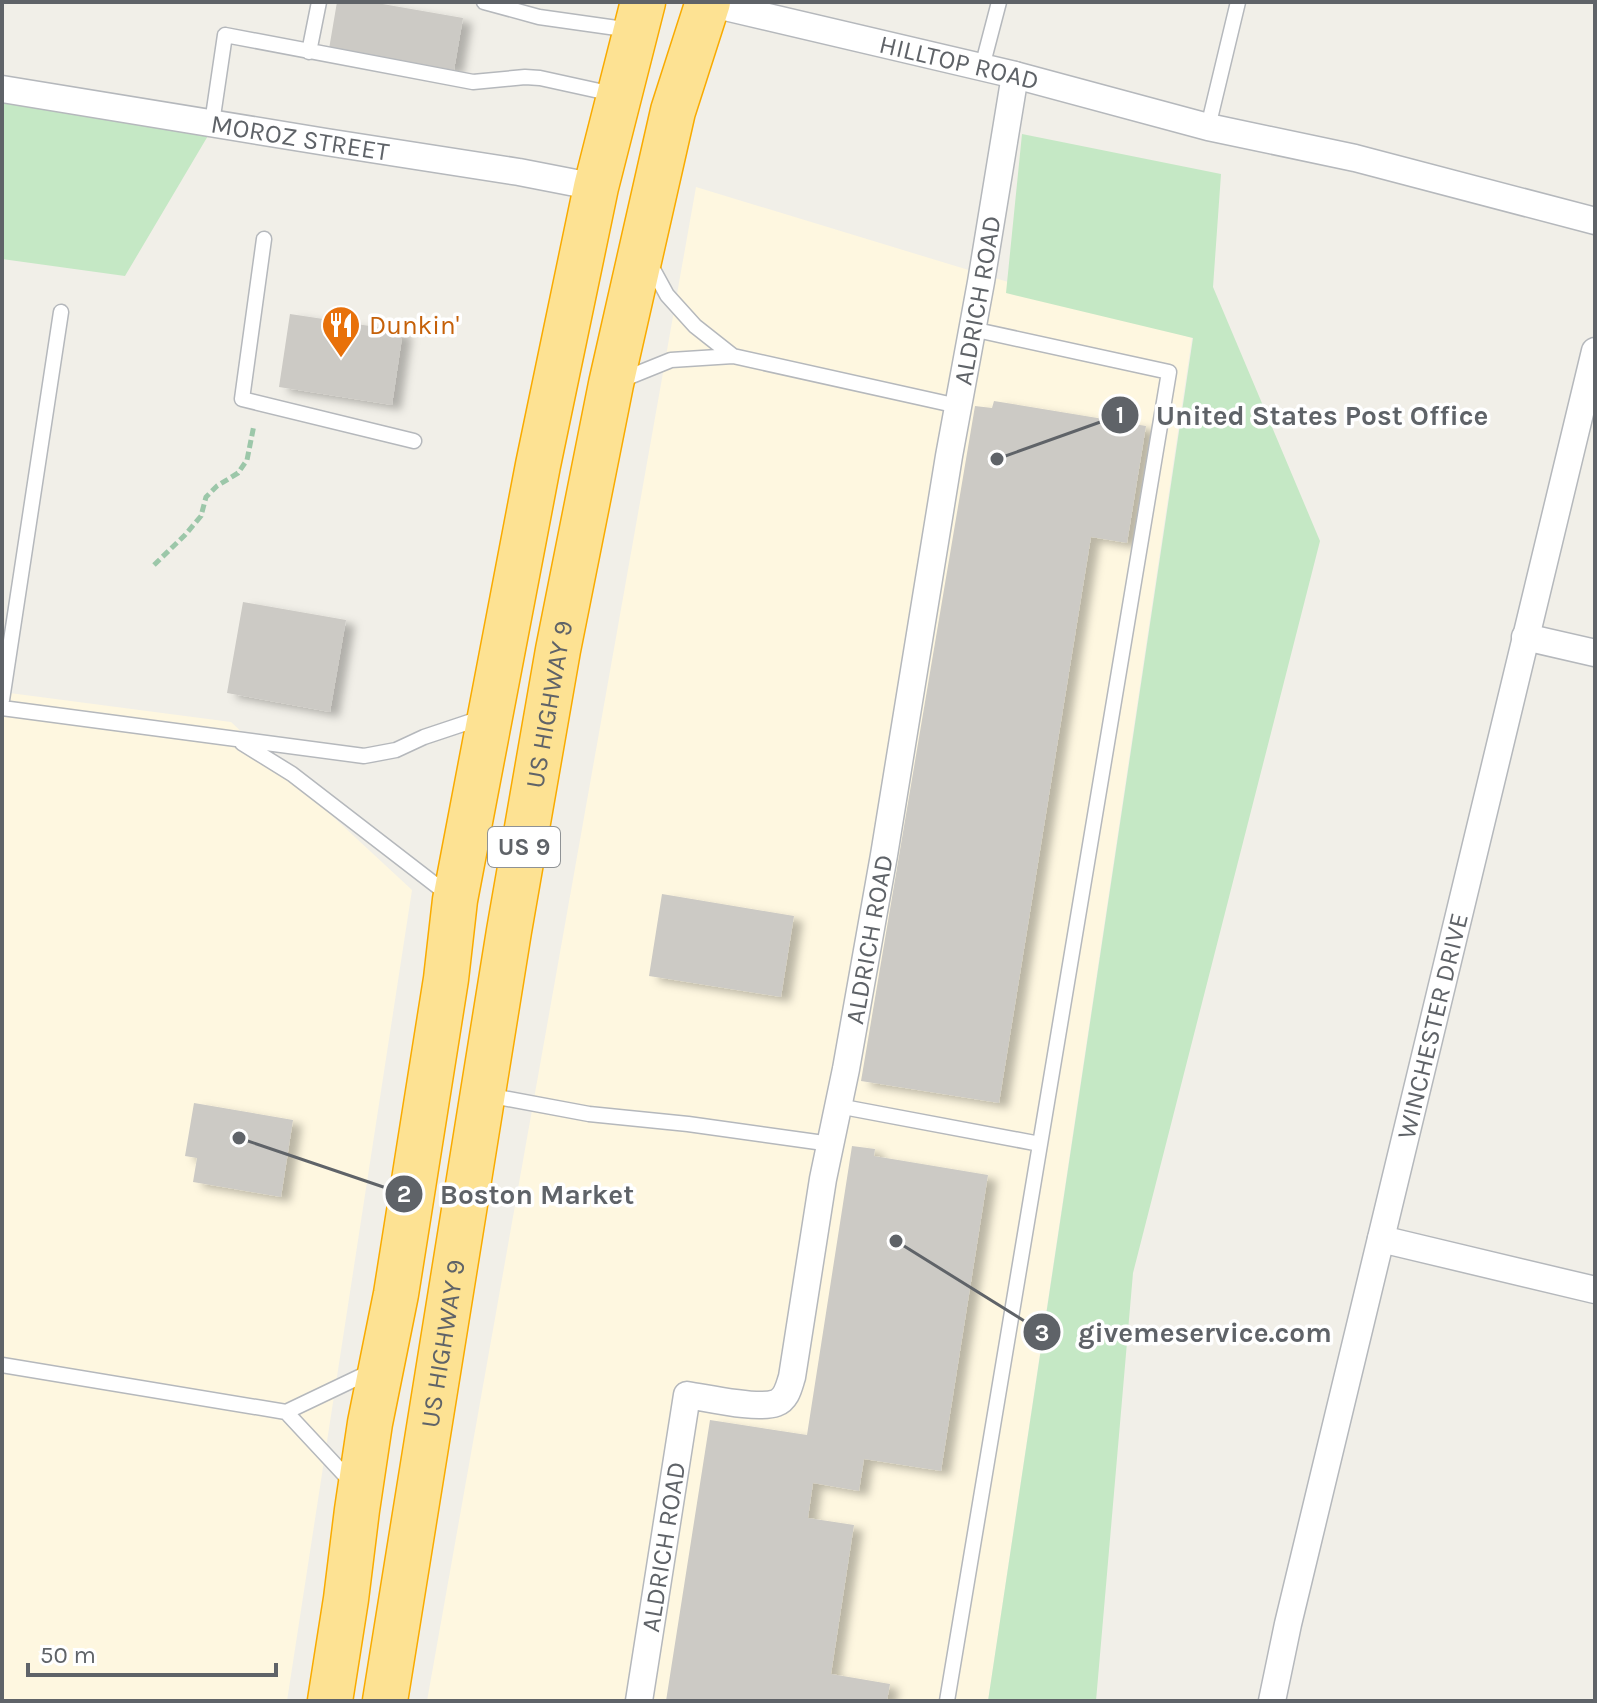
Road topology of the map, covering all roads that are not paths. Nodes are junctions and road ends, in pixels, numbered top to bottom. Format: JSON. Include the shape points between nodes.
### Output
{"nodes":[{"id":1,"x":319,"y":2,"type":"edge"},
{"id":2,"x":484,"y":2,"type":"edge"},
{"id":3,"x":999,"y":2,"type":"edge"},
{"id":4,"x":1238,"y":2,"type":"edge"},
{"id":5,"x":708,"y":3,"type":"edge"},
{"id":6,"x":640,"y":16,"type":"edge"},
{"id":7,"x":309,"y":52,"type":"junction"},
{"id":8,"x":982,"y":67,"type":"junction"},
{"id":9,"x":1015,"y":75,"type":"junction"},
{"id":10,"x":2,"y":89,"type":"edge"},
{"id":11,"x":619,"y":96,"type":"junction"},
{"id":12,"x":212,"y":123,"type":"junction"},
{"id":13,"x":1208,"y":127,"type":"junction"},
{"id":14,"x":596,"y":187,"type":"junction"},
{"id":15,"x":1595,"y":221,"type":"edge"},
{"id":16,"x":264,"y":239,"type":"dead end"},
{"id":17,"x":641,"y":250,"type":"junction"},
{"id":18,"x":61,"y":312,"type":"dead end"},
{"id":19,"x":972,"y":329,"type":"junction"},
{"id":20,"x":1595,"y":351,"type":"edge"},
{"id":21,"x":733,"y":356,"type":"junction"},
{"id":22,"x":611,"y":384,"type":"junction"},
{"id":23,"x":958,"y":406,"type":"junction"},
{"id":24,"x":414,"y":441,"type":"dead end"},
{"id":25,"x":1525,"y":637,"type":"junction"},
{"id":26,"x":1595,"y":653,"type":"edge"},
{"id":27,"x":2,"y":700,"type":"edge"},
{"id":28,"x":2,"y":708,"type":"edge"},
{"id":29,"x":491,"y":715,"type":"junction"},
{"id":30,"x":238,"y":740,"type":"junction"},
{"id":31,"x":455,"y":900,"type":"junction"},
{"id":32,"x":482,"y":1095,"type":"junction"},
{"id":33,"x":838,"y":1106,"type":"junction"},
{"id":34,"x":831,"y":1144,"type":"junction"},
{"id":35,"x":1040,"y":1144,"type":"junction"},
{"id":36,"x":1381,"y":1239,"type":"junction"},
{"id":37,"x":1595,"y":1290,"type":"edge"},
{"id":38,"x":2,"y":1365,"type":"edge"},
{"id":39,"x":381,"y":1367,"type":"junction"},
{"id":40,"x":286,"y":1412,"type":"junction"},
{"id":41,"x":360,"y":1491,"type":"junction"},
{"id":42,"x":330,"y":1701,"type":"edge"},
{"id":43,"x":385,"y":1701,"type":"edge"},
{"id":44,"x":639,"y":1701,"type":"edge"},
{"id":45,"x":947,"y":1701,"type":"edge"},
{"id":46,"x":1272,"y":1701,"type":"edge"}],
"edges":[{"from":1,"to":7,"type":"lane"},
{"from":2,"to":6,"type":"lane","via":[[539,17]]},
{"from":3,"to":8,"type":"lane"},
{"from":4,"to":13,"type":"lane"},
{"from":5,"to":8,"type":"street","name":"HILLTOP ROAD"},
{"from":5,"to":17,"type":"highway","name":"US HIGHWAY 9","number":"US 9","via":[[673,111]]},
{"from":6,"to":11,"type":"highway","name":"US HIGHWAY 9","number":"US 9"},
{"from":7,"to":11,"type":"lane","via":[[473,82],[540,78]]},
{"from":7,"to":12,"type":"lane","via":[[225,35]]},
{"from":8,"to":9,"type":"street","name":"HILLTOP ROAD"},
{"from":9,"to":13,"type":"street","name":"HILLTOP ROAD"},
{"from":9,"to":19,"type":"street","name":"ALDRICH ROAD"},
{"from":10,"to":12,"type":"street","name":"MOROZ STREET"},
{"from":11,"to":14,"type":"highway","name":"US HIGHWAY 9","number":"US 9"},
{"from":12,"to":14,"type":"street","name":"MOROZ STREET"},
{"from":13,"to":15,"type":"street","name":"HILLTOP ROAD","via":[[1355,158]]},
{"from":14,"to":29,"type":"highway","name":"US HIGHWAY 9","number":"US 9"},
{"from":16,"to":24,"type":"lane","via":[[242,399]]},
{"from":17,"to":21,"type":"lane","via":[[667,295]]},
{"from":17,"to":22,"type":"highway","name":"US HIGHWAY 9","number":"US 9"},
{"from":18,"to":27,"type":"lane"},
{"from":19,"to":23,"type":"street","name":"ALDRICH ROAD"},
{"from":19,"to":35,"type":"lane","via":[[1169,372]]},
{"from":20,"to":25,"type":"street","name":"WINCHESTER DRIVE"},
{"from":21,"to":22,"type":"lane","via":[[671,360]]},
{"from":21,"to":23,"type":"lane"},
{"from":22,"to":32,"type":"highway","name":"US HIGHWAY 9","number":"US 9","via":[[558,650]]},
{"from":23,"to":33,"type":"street","name":"ALDRICH ROAD"},
{"from":25,"to":26,"type":"street"},
{"from":25,"to":36,"type":"street","name":"WINCHESTER DRIVE"},
{"from":28,"to":30,"type":"lane"},
{"from":29,"to":30,"type":"lane","via":[[396,750],[364,756]]},
{"from":29,"to":31,"type":"highway","name":"US HIGHWAY 9","number":"US 9"},
{"from":30,"to":31,"type":"lane","via":[[292,774]]},
{"from":31,"to":39,"type":"highway","name":"US HIGHWAY 9","number":"US 9"},
{"from":32,"to":34,"type":"lane"},
{"from":32,"to":43,"type":"highway","name":"US HIGHWAY 9","number":"US 9"},
{"from":33,"to":34,"type":"street","name":"ALDRICH ROAD"},
{"from":33,"to":35,"type":"lane"},
{"from":34,"to":44,"type":"street","name":"ALDRICH ROAD","via":[[785,1396],[756,1406],[687,1395]]},
{"from":35,"to":45,"type":"lane"},
{"from":36,"to":37,"type":"street"},
{"from":36,"to":46,"type":"street","name":"WINCHESTER DRIVE"},
{"from":38,"to":40,"type":"lane"},
{"from":39,"to":40,"type":"lane"},
{"from":39,"to":41,"type":"highway","name":"US HIGHWAY 9","number":"US 9"},
{"from":40,"to":41,"type":"lane"},
{"from":41,"to":42,"type":"highway","name":"US HIGHWAY 9","number":"US 9"}]}
